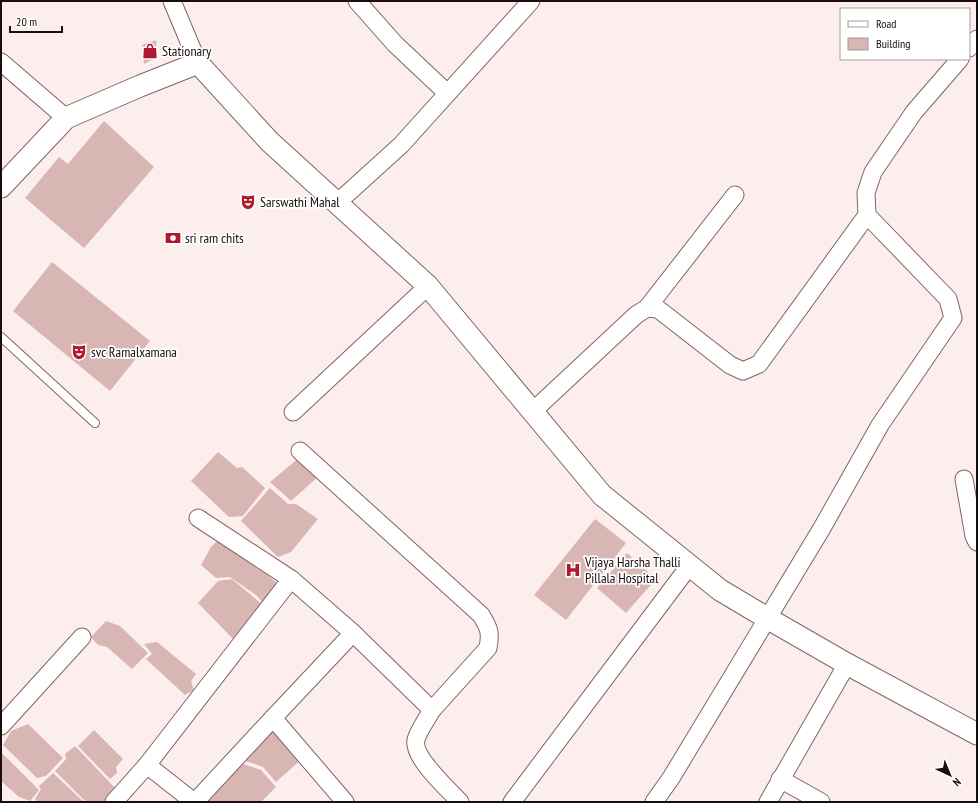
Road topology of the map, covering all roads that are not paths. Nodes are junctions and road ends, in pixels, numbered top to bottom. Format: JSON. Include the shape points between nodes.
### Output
{"nodes":[{"id":1,"x":172,"y":1,"type":"edge"},
{"id":2,"x":356,"y":1,"type":"edge"},
{"id":3,"x":531,"y":1,"type":"edge"},
{"id":4,"x":977,"y":39,"type":"edge"},
{"id":5,"x":970,"y":47,"type":"edge"},
{"id":6,"x":959,"y":60,"type":"edge"},
{"id":7,"x":1,"y":62,"type":"edge"},
{"id":8,"x":198,"y":63,"type":"junction"},
{"id":9,"x":447,"y":93,"type":"junction"},
{"id":10,"x":66,"y":118,"type":"junction"},
{"id":11,"x":1,"y":188,"type":"edge"},
{"id":12,"x":734,"y":195,"type":"dead end"},
{"id":13,"x":336,"y":203,"type":"junction"},
{"id":14,"x":866,"y":215,"type":"junction"},
{"id":15,"x":428,"y":286,"type":"junction"},
{"id":16,"x":647,"y":308,"type":"junction"},
{"id":17,"x":1,"y":337,"type":"edge"},
{"id":18,"x":293,"y":412,"type":"dead end"},
{"id":19,"x":532,"y":412,"type":"junction"},
{"id":20,"x":95,"y":423,"type":"dead end"},
{"id":21,"x":300,"y":451,"type":"dead end"},
{"id":22,"x":964,"y":479,"type":"dead end"},
{"id":23,"x":198,"y":518,"type":"dead end"},
{"id":24,"x":977,"y":542,"type":"edge"},
{"id":25,"x":690,"y":565,"type":"junction"},
{"id":26,"x":291,"y":579,"type":"junction"},
{"id":27,"x":767,"y":618,"type":"junction"},
{"id":28,"x":353,"y":632,"type":"junction"},
{"id":29,"x":82,"y":637,"type":"dead end"},
{"id":30,"x":847,"y":664,"type":"junction"},
{"id":31,"x":432,"y":710,"type":"junction"},
{"id":32,"x":273,"y":718,"type":"junction"},
{"id":33,"x":1,"y":726,"type":"edge"},
{"id":34,"x":977,"y":734,"type":"edge"},
{"id":35,"x":147,"y":765,"type":"junction"},
{"id":36,"x":780,"y":779,"type":"junction"},
{"id":37,"x":114,"y":802,"type":"edge"},
{"id":38,"x":194,"y":802,"type":"edge"},
{"id":39,"x":345,"y":802,"type":"edge"},
{"id":40,"x":460,"y":802,"type":"edge"},
{"id":41,"x":512,"y":802,"type":"edge"},
{"id":42,"x":654,"y":802,"type":"edge"},
{"id":43,"x":768,"y":802,"type":"edge"},
{"id":44,"x":821,"y":802,"type":"edge"}],
"edges":[{"from":1,"to":8,"type":"street"},
{"from":2,"to":9,"type":"street","via":[[395,44]]},
{"from":3,"to":9,"type":"street"},
{"from":4,"to":5,"type":"street"},
{"from":6,"to":14,"type":"street","via":[[914,112],[873,172],[866,193]]},
{"from":7,"to":10,"type":"street"},
{"from":8,"to":10,"type":"street"},
{"from":8,"to":13,"type":"street","via":[[270,141]]},
{"from":9,"to":13,"type":"street","via":[[401,145]]},
{"from":10,"to":11,"type":"street"},
{"from":12,"to":16,"type":"street"},
{"from":13,"to":15,"type":"street"},
{"from":14,"to":16,"type":"street","via":[[758,364],[743,371],[730,365],[658,309]]},
{"from":14,"to":27,"type":"street","via":[[948,300],[953,318],[880,425]]},
{"from":15,"to":18,"type":"street"},
{"from":15,"to":19,"type":"street"},
{"from":16,"to":19,"type":"street","via":[[636,315]]},
{"from":17,"to":20,"type":"lane"},
{"from":19,"to":25,"type":"street","via":[[602,495]]},
{"from":21,"to":31,"type":"street","via":[[480,614],[488,626],[488,648]]},
{"from":22,"to":24,"type":"street"},
{"from":23,"to":26,"type":"street"},
{"from":25,"to":27,"type":"street","via":[[720,590]]},
{"from":25,"to":41,"type":"street"},
{"from":26,"to":28,"type":"street"},
{"from":26,"to":35,"type":"street"},
{"from":27,"to":30,"type":"street"},
{"from":27,"to":42,"type":"street"},
{"from":28,"to":31,"type":"street"},
{"from":28,"to":32,"type":"street"},
{"from":29,"to":33,"type":"street"},
{"from":30,"to":34,"type":"street"},
{"from":30,"to":36,"type":"street"},
{"from":31,"to":40,"type":"street","via":[[416,740],[417,753]]},
{"from":32,"to":38,"type":"street"},
{"from":32,"to":39,"type":"street"},
{"from":35,"to":37,"type":"street"},
{"from":35,"to":38,"type":"street"},
{"from":36,"to":43,"type":"street"},
{"from":36,"to":44,"type":"street"}]}
